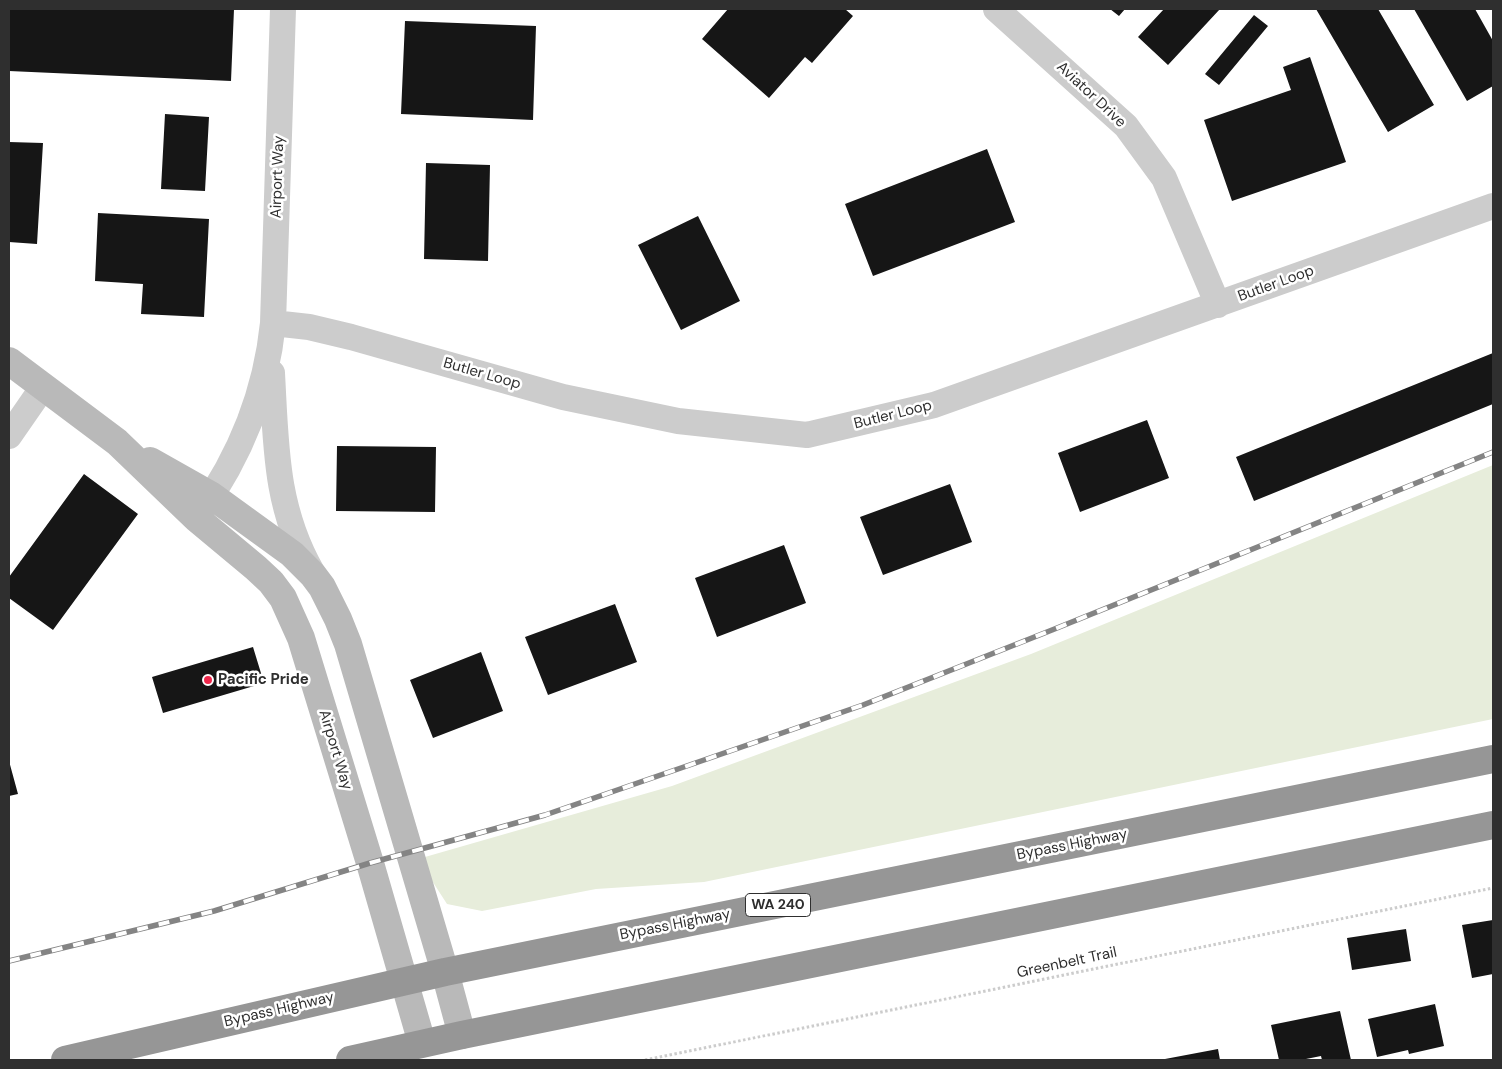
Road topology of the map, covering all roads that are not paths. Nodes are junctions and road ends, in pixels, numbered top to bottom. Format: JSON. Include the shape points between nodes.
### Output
{"nodes":[{"id":1,"x":283,"y":9,"type":"edge"},
{"id":2,"x":996,"y":9,"type":"edge"},
{"id":3,"x":1493,"y":206,"type":"edge"},
{"id":4,"x":1218,"y":305,"type":"junction"},
{"id":5,"x":272,"y":334,"type":"junction"},
{"id":6,"x":9,"y":361,"type":"edge"},
{"id":7,"x":44,"y":387,"type":"junction"},
{"id":8,"x":9,"y":436,"type":"edge"},
{"id":9,"x":116,"y":442,"type":"junction"},
{"id":10,"x":212,"y":496,"type":"junction"},
{"id":11,"x":196,"y":518,"type":"junction"},
{"id":12,"x":314,"y":575,"type":"junction"},
{"id":13,"x":1493,"y":759,"type":"edge"},
{"id":14,"x":1493,"y":825,"type":"edge"},
{"id":15,"x":445,"y":972,"type":"junction"},
{"id":16,"x":404,"y":981,"type":"junction"},
{"id":17,"x":462,"y":1035,"type":"junction"},
{"id":18,"x":422,"y":1044,"type":"junction"},
{"id":19,"x":65,"y":1060,"type":"edge"},
{"id":20,"x":350,"y":1060,"type":"edge"}],
"edges":[{"from":1,"to":5,"type":"street","name":"Airport Way"},
{"from":2,"to":4,"type":"street","name":"Aviator Drive","via":[[1126,126],[1164,178]]},
{"from":3,"to":4,"type":"street","name":"Butler Loop"},
{"from":4,"to":5,"type":"street","name":"Butler Loop","via":[[934,405],[807,435],[678,421],[563,397],[309,328]]},
{"from":5,"to":10,"type":"street","name":"Airport Way","via":[[262,385],[248,425]]},
{"from":5,"to":12,"type":"street","name":"Airport Way","via":[[278,471],[293,533]]},
{"from":6,"to":7,"type":"street"},
{"from":7,"to":8,"type":"street"},
{"from":7,"to":9,"type":"street"},
{"from":9,"to":10,"type":"street"},
{"from":9,"to":11,"type":"street"},
{"from":10,"to":11,"type":"street","name":"Airport Way"},
{"from":10,"to":12,"type":"street","name":"Airport Way","via":[[292,554]]},
{"from":11,"to":16,"type":"street","name":"Airport Way","via":[[266,578],[283,598],[292,616]]},
{"from":12,"to":15,"type":"street","name":"Airport Way","via":[[329,599],[348,644]]},
{"from":13,"to":15,"type":"highway","name":"Bypass Highway","number":"WA 240"},
{"from":14,"to":17,"type":"highway"},
{"from":15,"to":16,"type":"highway","name":"Bypass Highway","number":"WA 240"},
{"from":15,"to":17,"type":"street","name":"Airport Way"},
{"from":16,"to":18,"type":"street","name":"Airport Way"},
{"from":16,"to":19,"type":"highway","name":"Bypass Highway","number":"WA 240"},
{"from":17,"to":18,"type":"highway"},
{"from":18,"to":20,"type":"highway"}]}
